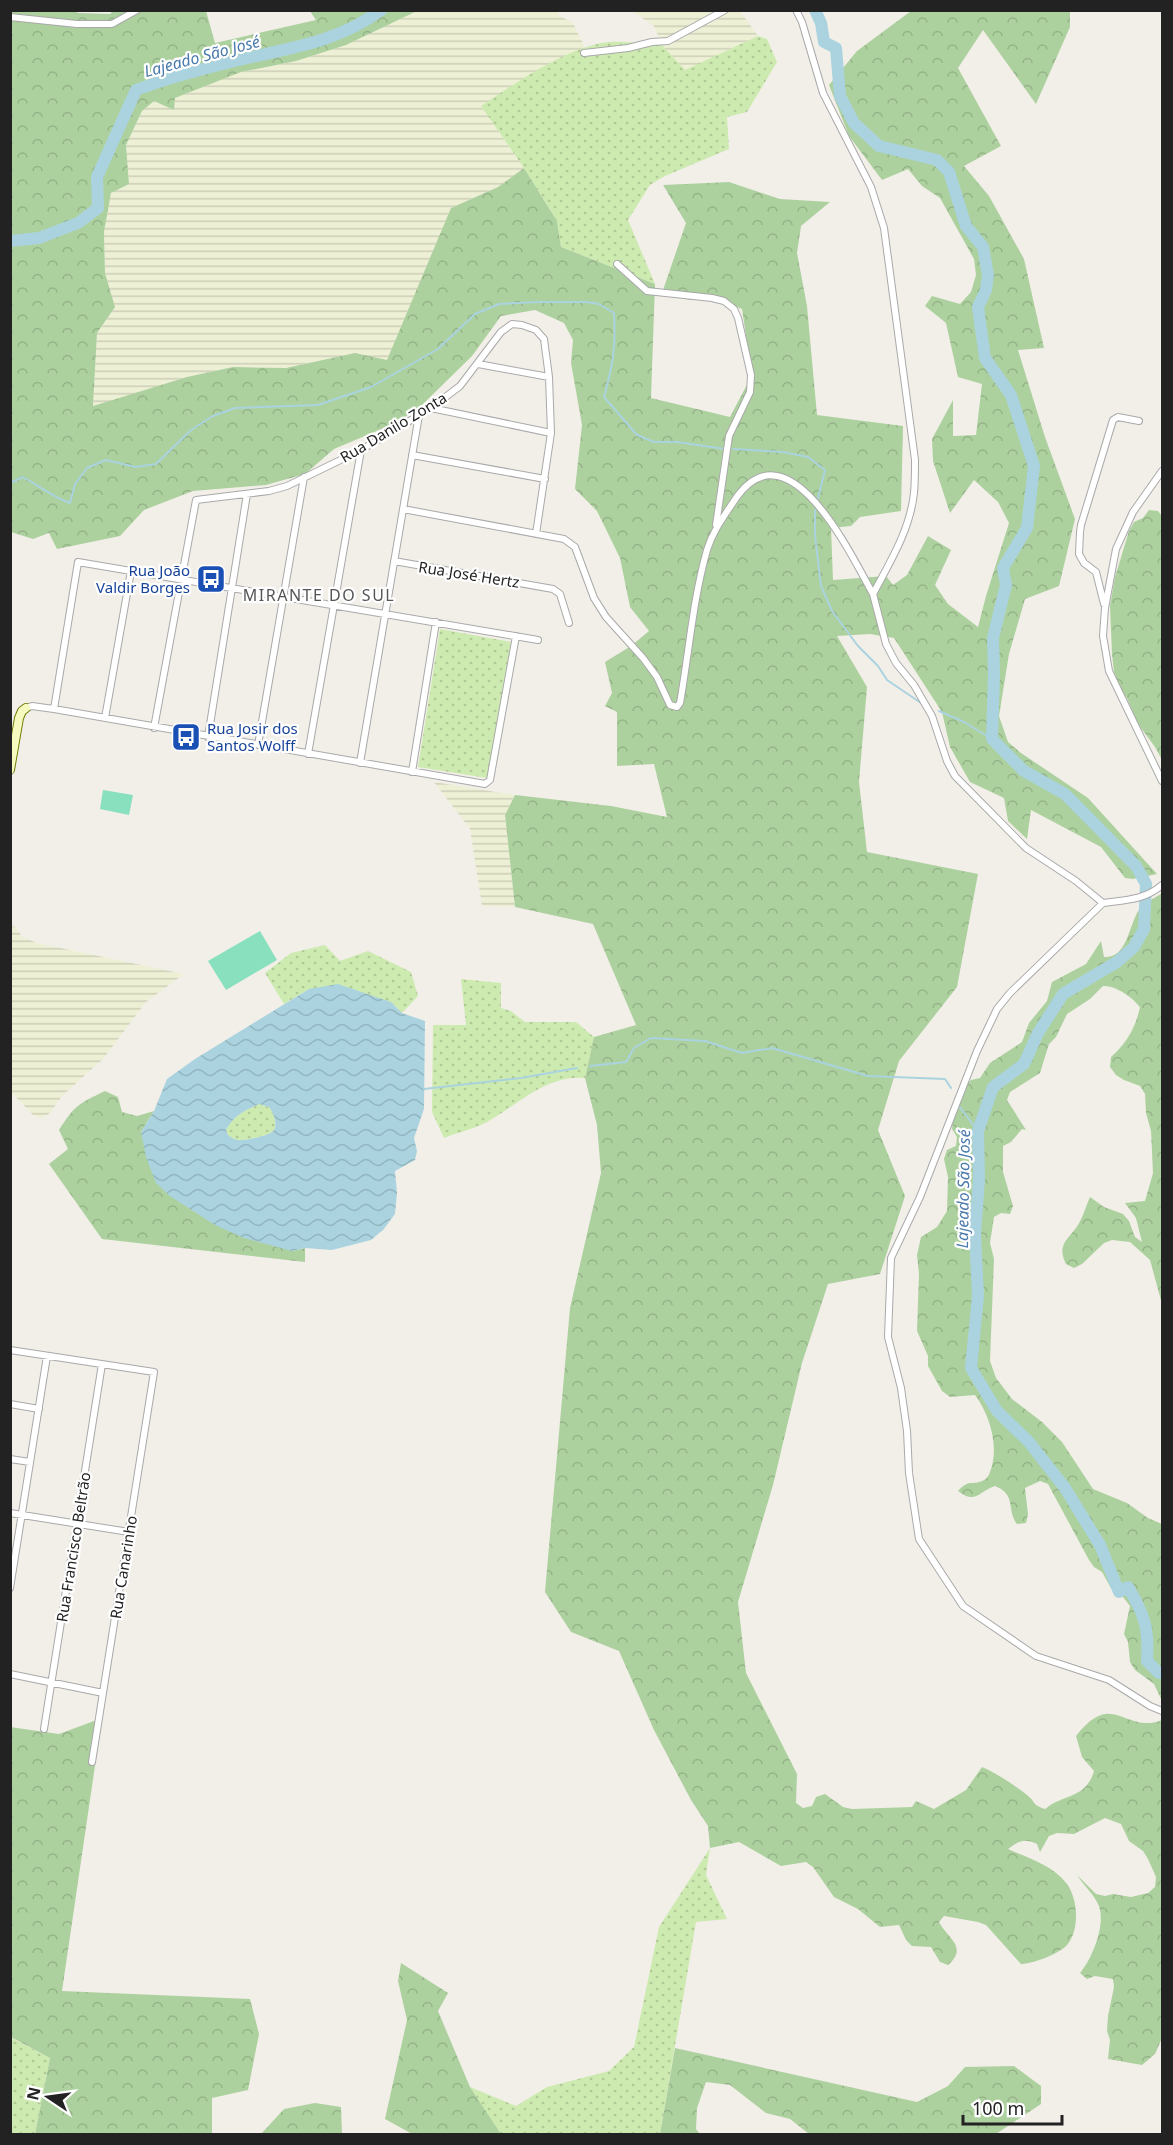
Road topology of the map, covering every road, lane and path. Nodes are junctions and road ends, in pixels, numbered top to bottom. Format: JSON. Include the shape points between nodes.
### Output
{"nodes":[{"id":1,"x":137,"y":10,"type":"edge"},
{"id":2,"x":725,"y":10,"type":"edge"},
{"id":3,"x":796,"y":10,"type":"edge"},
{"id":4,"x":10,"y":17,"type":"edge"},
{"id":5,"x":584,"y":52,"type":"dead end"},
{"id":6,"x":617,"y":264,"type":"dead end"},
{"id":7,"x":478,"y":364,"type":"junction"},
{"id":8,"x":549,"y":377,"type":"junction"},
{"id":9,"x":431,"y":408,"type":"junction"},
{"id":10,"x":419,"y":415,"type":"junction"},
{"id":11,"x":1139,"y":421,"type":"dead end"},
{"id":12,"x":551,"y":433,"type":"junction"},
{"id":13,"x":361,"y":450,"type":"junction"},
{"id":14,"x":412,"y":455,"type":"junction"},
{"id":15,"x":1162,"y":471,"type":"edge"},
{"id":16,"x":304,"y":477,"type":"junction"},
{"id":17,"x":544,"y":479,"type":"junction"},
{"id":18,"x":247,"y":494,"type":"junction"},
{"id":19,"x":403,"y":509,"type":"junction"},
{"id":20,"x":715,"y":528,"type":"junction"},
{"id":21,"x":536,"y":534,"type":"junction"},
{"id":22,"x":394,"y":561,"type":"junction"},
{"id":23,"x":131,"y":571,"type":"junction"},
{"id":24,"x":181,"y":579,"type":"junction"},
{"id":25,"x":232,"y":588,"type":"junction"},
{"id":26,"x":873,"y":594,"type":"junction"},
{"id":27,"x":283,"y":596,"type":"junction"},
{"id":28,"x":335,"y":605,"type":"junction"},
{"id":29,"x":1105,"y":608,"type":"junction"},
{"id":30,"x":385,"y":613,"type":"junction"},
{"id":31,"x":436,"y":622,"type":"junction"},
{"id":32,"x":569,"y":623,"type":"dead end"},
{"id":33,"x":516,"y":636,"type":"junction"},
{"id":34,"x":538,"y":640,"type":"dead end"},
{"id":35,"x":26,"y":708,"type":"joint"},
{"id":36,"x":54,"y":709,"type":"junction"},
{"id":37,"x":105,"y":718,"type":"junction"},
{"id":38,"x":154,"y":728,"type":"junction"},
{"id":39,"x":13,"y":734,"type":"edge"},
{"id":40,"x":208,"y":737,"type":"junction"},
{"id":41,"x":258,"y":745,"type":"junction"},
{"id":42,"x":308,"y":753,"type":"junction"},
{"id":43,"x":360,"y":763,"type":"junction"},
{"id":44,"x":10,"y":770,"type":"edge"},
{"id":45,"x":412,"y":772,"type":"junction"},
{"id":46,"x":1162,"y":781,"type":"edge"},
{"id":47,"x":1162,"y":885,"type":"edge"},
{"id":48,"x":1103,"y":903,"type":"junction"},
{"id":49,"x":10,"y":1350,"type":"edge"},
{"id":50,"x":47,"y":1356,"type":"junction"},
{"id":51,"x":102,"y":1364,"type":"junction"},
{"id":52,"x":10,"y":1404,"type":"edge"},
{"id":53,"x":39,"y":1409,"type":"junction"},
{"id":54,"x":10,"y":1459,"type":"edge"},
{"id":55,"x":30,"y":1462,"type":"junction"},
{"id":56,"x":10,"y":1513,"type":"edge"},
{"id":57,"x":22,"y":1515,"type":"junction"},
{"id":58,"x":76,"y":1524,"type":"junction"},
{"id":59,"x":129,"y":1532,"type":"junction"},
{"id":60,"x":12,"y":1564,"type":"edge"},
{"id":61,"x":10,"y":1588,"type":"edge"},
{"id":62,"x":10,"y":1674,"type":"edge"},
{"id":63,"x":51,"y":1682,"type":"junction"},
{"id":64,"x":103,"y":1693,"type":"junction"},
{"id":65,"x":1162,"y":1712,"type":"edge"},
{"id":66,"x":44,"y":1729,"type":"dead end"},
{"id":67,"x":92,"y":1762,"type":"dead end"}],
"edges":[{"from":1,"to":4,"type":"street","via":[[112,24]]},
{"from":2,"to":5,"type":"street","via":[[668,41]]},
{"from":3,"to":26,"type":"street","via":[[823,93],[871,187],[884,228],[912,437],[914,495],[906,527]]},
{"from":6,"to":20,"type":"street","via":[[647,291],[724,301],[738,318],[751,375],[750,393],[729,436]]},
{"from":7,"to":8,"type":"street"},
{"from":7,"to":8,"type":"street","name":"Rua Danilo Zonta","via":[[501,332],[512,324],[522,325],[536,330],[544,339]]},
{"from":7,"to":9,"type":"street","name":"Rua Danilo Zonta","via":[[460,386]]},
{"from":8,"to":12,"type":"street","name":"Rua Danilo Zonta"},
{"from":9,"to":10,"type":"street","name":"Rua Danilo Zonta"},
{"from":9,"to":12,"type":"street"},
{"from":10,"to":13,"type":"street","name":"Rua Danilo Zonta"},
{"from":10,"to":14,"type":"street"},
{"from":11,"to":29,"type":"street","via":[[1118,417],[1113,420],[1081,525],[1079,554],[1096,572]]},
{"from":12,"to":17,"type":"street","name":"Rua Danilo Zonta"},
{"from":13,"to":16,"type":"street","name":"Rua Danilo Zonta"},
{"from":13,"to":28,"type":"street"},
{"from":14,"to":17,"type":"street"},
{"from":14,"to":19,"type":"street"},
{"from":15,"to":29,"type":"street","via":[[1133,512],[1116,549]]},
{"from":16,"to":18,"type":"street","name":"Rua Danilo Zonta","via":[[287,486]]},
{"from":16,"to":27,"type":"street"},
{"from":17,"to":21,"type":"street","name":"Rua Danilo Zonta"},
{"from":18,"to":24,"type":"street","name":"Rua Danilo Zonta","via":[[196,500]]},
{"from":18,"to":25,"type":"street"},
{"from":19,"to":21,"type":"street"},
{"from":19,"to":22,"type":"street"},
{"from":20,"to":21,"type":"street","via":[[700,578],[677,707],[670,705],[657,677],[606,617],[594,598],[575,547],[564,539]]},
{"from":20,"to":26,"type":"street","via":[[743,488],[763,475],[779,475],[799,486],[822,509]]},
{"from":22,"to":30,"type":"street"},
{"from":22,"to":32,"type":"street","name":"Rua José Hertz","via":[[553,589],[560,594]]},
{"from":23,"to":24,"type":"street"},
{"from":23,"to":36,"type":"street","via":[[78,562]]},
{"from":23,"to":37,"type":"street"},
{"from":24,"to":25,"type":"street"},
{"from":24,"to":38,"type":"street"},
{"from":25,"to":27,"type":"street"},
{"from":25,"to":40,"type":"street"},
{"from":26,"to":48,"type":"street","via":[[886,644],[932,717],[955,776],[1026,848]]},
{"from":27,"to":28,"type":"street"},
{"from":27,"to":41,"type":"street"},
{"from":28,"to":30,"type":"street"},
{"from":28,"to":42,"type":"street"},
{"from":29,"to":46,"type":"street","via":[[1103,636],[1109,670]]},
{"from":30,"to":31,"type":"street"},
{"from":30,"to":43,"type":"street"},
{"from":31,"to":33,"type":"street"},
{"from":31,"to":45,"type":"street"},
{"from":33,"to":34,"type":"street"},
{"from":33,"to":45,"type":"street","via":[[490,780],[485,784]]},
{"from":35,"to":36,"type":"street"},
{"from":35,"to":39,"type":"street"},
{"from":36,"to":37,"type":"street"},
{"from":37,"to":38,"type":"street"},
{"from":38,"to":40,"type":"street"},
{"from":39,"to":44,"type":"street"},
{"from":40,"to":41,"type":"street"},
{"from":41,"to":42,"type":"street"},
{"from":42,"to":43,"type":"street"},
{"from":43,"to":45,"type":"street"},
{"from":47,"to":48,"type":"street","via":[[1137,899]]},
{"from":48,"to":65,"type":"street","via":[[997,1009],[891,1258],[888,1337],[908,1431],[909,1473],[919,1539],[963,1606],[1036,1656],[1109,1680]]},
{"from":49,"to":50,"type":"street"},
{"from":50,"to":51,"type":"street"},
{"from":50,"to":53,"type":"street"},
{"from":51,"to":58,"type":"street","name":"Rua Francisco Beltrão"},
{"from":51,"to":59,"type":"street","name":"Rua Canarinho","via":[[154,1372]]},
{"from":52,"to":53,"type":"street"},
{"from":53,"to":55,"type":"street"},
{"from":54,"to":55,"type":"street"},
{"from":55,"to":57,"type":"street"},
{"from":56,"to":57,"type":"street"},
{"from":57,"to":58,"type":"street"},
{"from":57,"to":60,"type":"street"},
{"from":58,"to":59,"type":"street"},
{"from":58,"to":63,"type":"street","name":"Rua Francisco Beltrão"},
{"from":59,"to":64,"type":"street","name":"Rua Canarinho"},
{"from":60,"to":61,"type":"street"},
{"from":62,"to":63,"type":"street"},
{"from":63,"to":64,"type":"street"},
{"from":63,"to":66,"type":"street","name":"Rua Francisco Beltrão"},
{"from":64,"to":67,"type":"street","name":"Rua Canarinho"}]}
